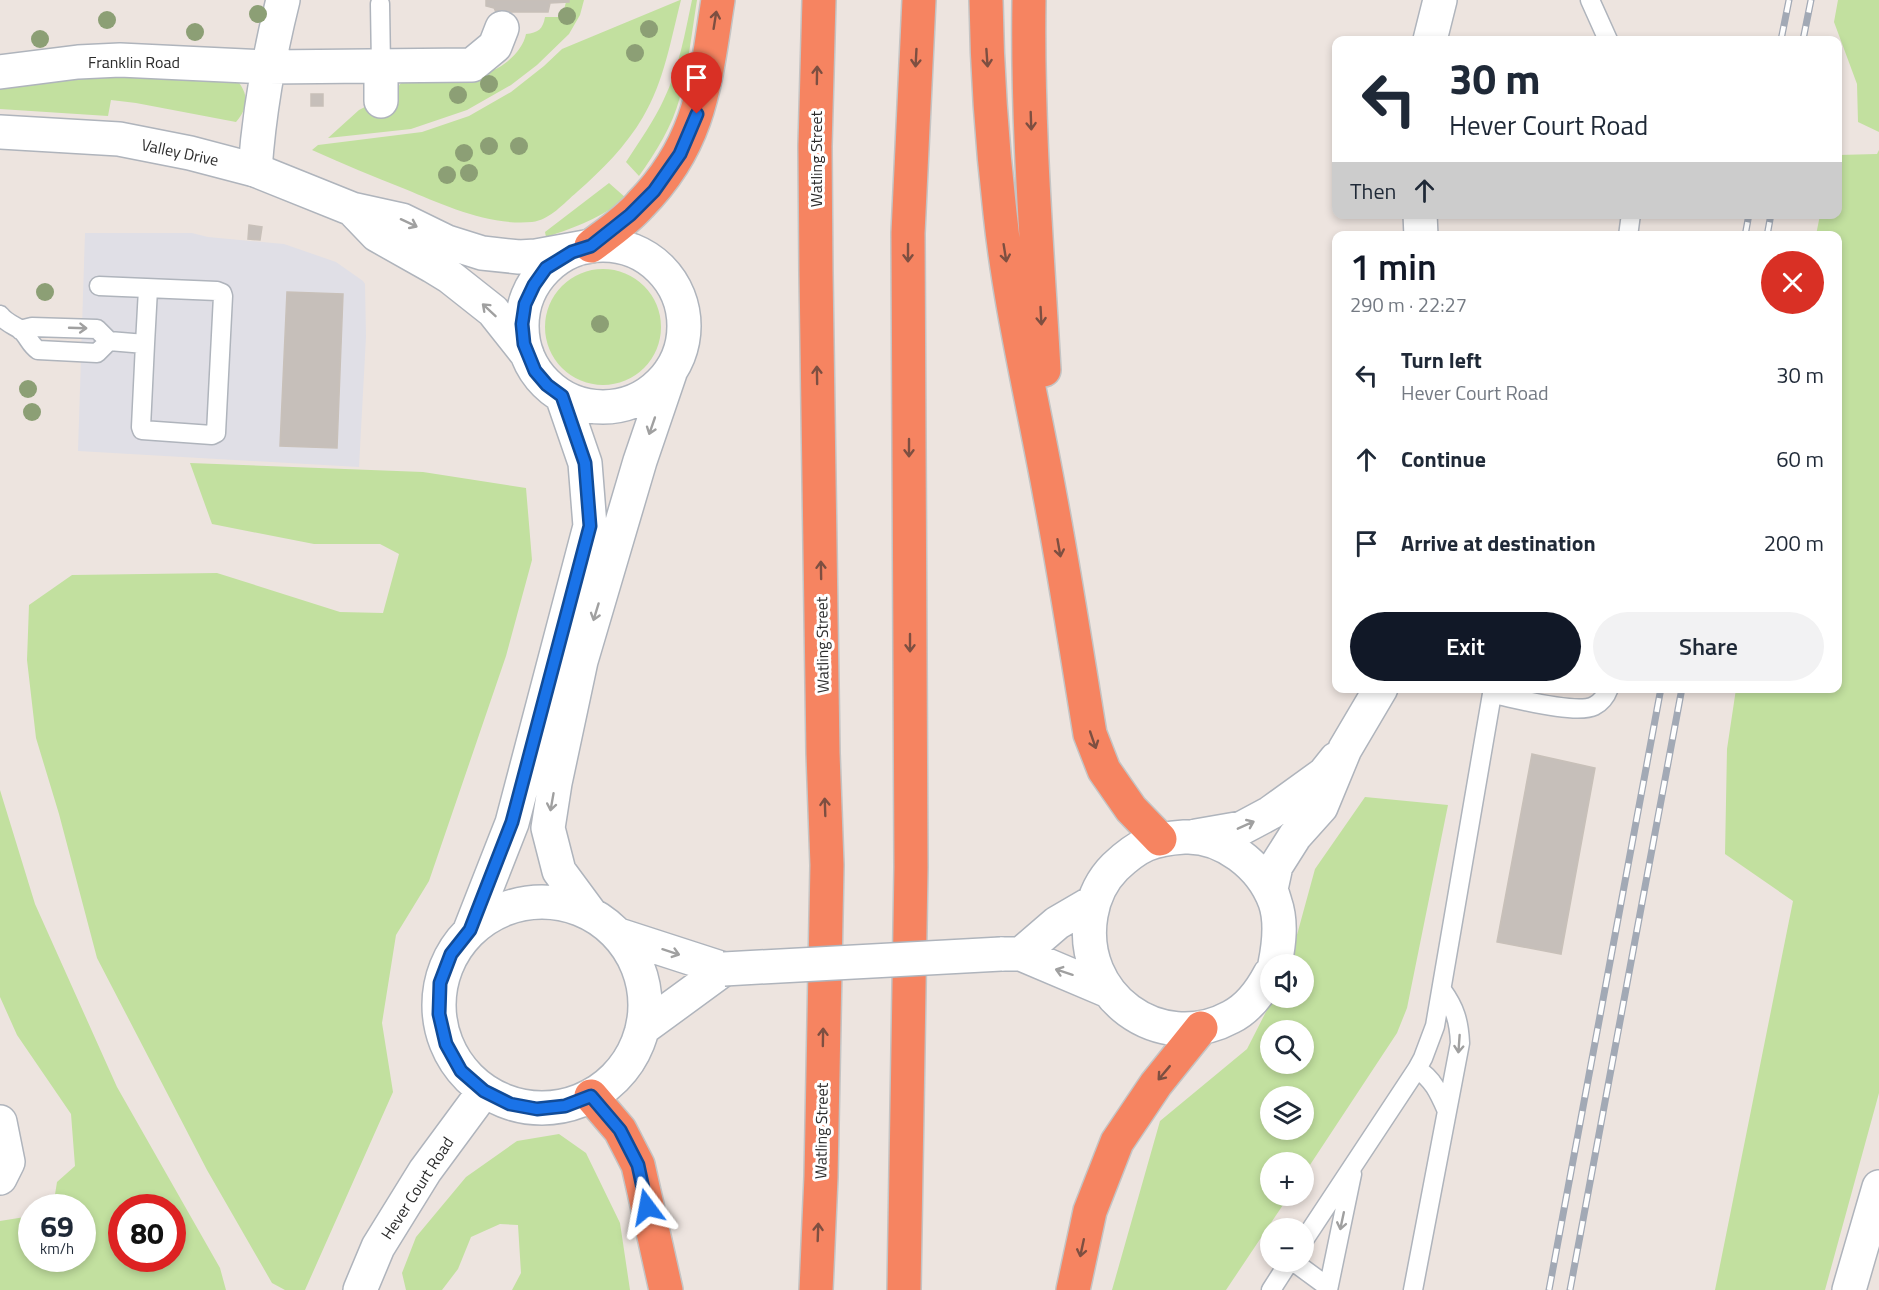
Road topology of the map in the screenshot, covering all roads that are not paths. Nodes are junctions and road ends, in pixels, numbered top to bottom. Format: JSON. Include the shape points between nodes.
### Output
{"nodes":[{"id":1,"x":283,"y":0,"type":"edge"},
{"id":2,"x":718,"y":0,"type":"edge"},
{"id":3,"x":819,"y":0,"type":"edge"},
{"id":4,"x":919,"y":0,"type":"edge"},
{"id":5,"x":986,"y":0,"type":"edge"},
{"id":6,"x":1029,"y":0,"type":"edge"},
{"id":7,"x":1440,"y":0,"type":"edge"},
{"id":8,"x":1590,"y":0,"type":"edge"},
{"id":9,"x":380,"y":4,"type":"dead end"},
{"id":10,"x":502,"y":28,"type":"dead end"},
{"id":11,"x":1431,"y":36,"type":"edge"},
{"id":12,"x":1606,"y":36,"type":"edge"},
{"id":13,"x":381,"y":66,"type":"junction"},
{"id":14,"x":268,"y":67,"type":"junction"},
{"id":15,"x":0,"y":72,"type":"edge"},
{"id":16,"x":381,"y":101,"type":"dead end"},
{"id":17,"x":0,"y":132,"type":"edge"},
{"id":18,"x":255,"y":170,"type":"junction"},
{"id":19,"x":352,"y":209,"type":"junction"},
{"id":20,"x":591,"y":246,"type":"junction"},
{"id":21,"x":99,"y":286,"type":"dead end"},
{"id":22,"x":148,"y":289,"type":"junction"},
{"id":23,"x":0,"y":315,"type":"edge"},
{"id":24,"x":145,"y":344,"type":"junction"},
{"id":25,"x":527,"y":354,"type":"junction"},
{"id":26,"x":671,"y":370,"type":"junction"},
{"id":27,"x":562,"y":396,"type":"junction"},
{"id":28,"x":1051,"y":498,"type":"junction"},
{"id":29,"x":1378,"y":693,"type":"edge"},
{"id":30,"x":1492,"y":693,"type":"edge"},
{"id":31,"x":1501,"y":693,"type":"edge"},
{"id":32,"x":1607,"y":693,"type":"edge"},
{"id":33,"x":1346,"y":749,"type":"junction"},
{"id":34,"x":1175,"y":838,"type":"junction"},
{"id":35,"x":1093,"y":902,"type":"junction"},
{"id":36,"x":1275,"y":902,"type":"junction"},
{"id":37,"x":590,"y":913,"type":"junction"},
{"id":38,"x":470,"y":930,"type":"junction"},
{"id":39,"x":619,"y":935,"type":"junction"},
{"id":40,"x":1011,"y":954,"type":"junction"},
{"id":41,"x":1277,"y":954,"type":"edge"},
{"id":42,"x":724,"y":969,"type":"junction"},
{"id":43,"x":1106,"y":990,"type":"junction"},
{"id":44,"x":1442,"y":990,"type":"junction"},
{"id":45,"x":1260,"y":992,"type":"edge"},
{"id":46,"x":1202,"y":1028,"type":"junction"},
{"id":47,"x":642,"y":1029,"type":"junction"},
{"id":48,"x":1417,"y":1069,"type":"junction"},
{"id":49,"x":484,"y":1091,"type":"junction"},
{"id":50,"x":591,"y":1096,"type":"junction"},
{"id":51,"x":1447,"y":1111,"type":"junction"},
{"id":52,"x":0,"y":1122,"type":"edge"},
{"id":53,"x":1354,"y":1163,"type":"junction"},
{"id":54,"x":0,"y":1178,"type":"edge"},
{"id":55,"x":1879,"y":1187,"type":"edge"},
{"id":56,"x":1314,"y":1225,"type":"edge"},
{"id":57,"x":1284,"y":1272,"type":"edge"},
{"id":58,"x":1305,"y":1272,"type":"edge"},
{"id":59,"x":1328,"y":1289,"type":"edge"},
{"id":60,"x":360,"y":1290,"type":"edge"},
{"id":61,"x":666,"y":1290,"type":"edge"},
{"id":62,"x":816,"y":1290,"type":"edge"},
{"id":63,"x":904,"y":1290,"type":"edge"},
{"id":64,"x":1073,"y":1290,"type":"edge"},
{"id":65,"x":1271,"y":1290,"type":"edge"},
{"id":66,"x":1413,"y":1290,"type":"edge"},
{"id":67,"x":1849,"y":1290,"type":"edge"}],
"edges":[{"from":1,"to":14,"type":"street"},
{"from":20,"to":2,"type":"highway","one_way":true,"via":[[638,207],[680,154],[700,103]]},
{"from":62,"to":3,"type":"highway","name":"Watling Street","one_way":true,"via":[[827,865],[816,273]]},
{"from":4,"to":63,"type":"highway","one_way":true,"via":[[908,233],[911,867]]},
{"from":5,"to":28,"type":"highway","one_way":true,"via":[[1000,214]]},
{"from":6,"to":28,"type":"highway","one_way":true,"via":[[1032,165]]},
{"from":7,"to":11,"type":"street"},
{"from":8,"to":12,"type":"lane"},
{"from":9,"to":13,"type":"lane"},
{"from":10,"to":13,"type":"street","name":"Franklin Road","via":[[495,46],[472,65]]},
{"from":13,"to":14,"type":"street","name":"Franklin Road"},
{"from":13,"to":16,"type":"street"},
{"from":14,"to":15,"type":"street","name":"Franklin Road","via":[[112,60]]},
{"from":14,"to":18,"type":"street"},
{"from":17,"to":18,"type":"street","name":"Valley Drive","via":[[119,140]]},
{"from":18,"to":19,"type":"street","name":"Valley Drive"},
{"from":19,"to":20,"type":"street","name":"Valley Drive","one_way":true,"via":[[402,220],[447,242],[482,253],[526,257]]},
{"from":25,"to":19,"type":"street","name":"Valley Drive","one_way":true,"via":[[493,312],[432,266],[377,235]]},
{"from":20,"to":25,"type":"street","via":[[554,262],[534,285],[525,304],[522,324]]},
{"from":20,"to":26,"type":"street","via":[[614,246],[635,252],[669,280],[679,300],[683,321],[680,350]]},
{"from":21,"to":22,"type":"lane"},
{"from":22,"to":24,"type":"lane"},
{"from":22,"to":24,"type":"lane","via":[[217,291],[223,295],[215,434],[142,430]]},
{"from":23,"to":24,"type":"lane","via":[[20,330],[97,329],[103,347]]},
{"from":25,"to":27,"type":"street","via":[[541,378]]},
{"from":26,"to":27,"type":"street","via":[[646,395],[621,405],[587,406]]},
{"from":26,"to":37,"type":"street","one_way":true,"via":[[581,661],[548,828],[559,871]]},
{"from":27,"to":38,"type":"street","via":[[585,463],[590,526],[512,822]]},
{"from":28,"to":34,"type":"highway","one_way":true,"via":[[1090,734],[1104,770],[1131,809]]},
{"from":29,"to":33,"type":"street"},
{"from":30,"to":44,"type":"lane"},
{"from":31,"to":32,"type":"lane","via":[[1577,709],[1594,707]]},
{"from":34,"to":33,"type":"street","one_way":true,"via":[[1242,828],[1324,774]]},
{"from":33,"to":36,"type":"street","via":[[1321,807],[1295,836],[1276,866],[1271,889]]},
{"from":34,"to":35,"type":"street","via":[[1137,850],[1122,861],[1107,875]]},
{"from":34,"to":36,"type":"street","via":[[1217,843],[1242,857],[1262,877]]},
{"from":35,"to":40,"type":"street"},
{"from":35,"to":43,"type":"street","via":[[1088,932],[1092,962]]},
{"from":36,"to":41,"type":"street","via":[[1280,935]]},
{"from":37,"to":38,"type":"street","via":[[560,903],[528,902],[497,911]]},
{"from":37,"to":39,"type":"street"},
{"from":38,"to":49,"type":"street","via":[[451,954],[440,983],[439,1014],[446,1044],[461,1071]]},
{"from":39,"to":42,"type":"street","one_way":true},
{"from":39,"to":47,"type":"street","via":[[637,963],[645,996]]},
{"from":40,"to":42,"type":"street","bridge":true},
{"from":43,"to":40,"type":"street","one_way":true,"via":[[1076,975]]},
{"from":42,"to":47,"type":"street"},
{"from":43,"to":46,"type":"street","via":[[1125,1009],[1148,1023],[1174,1030]]},
{"from":44,"to":48,"type":"lane","via":[[1435,1026]]},
{"from":44,"to":51,"type":"lane","one_way":true,"via":[[1459,1023],[1460,1043]]},
{"from":45,"to":46,"type":"street","via":[[1232,1017]]},
{"from":46,"to":64,"type":"highway","one_way":true,"via":[[1155,1084],[1117,1142],[1090,1211]]},
{"from":47,"to":50,"type":"street","via":[[632,1056],[614,1079]]},
{"from":48,"to":51,"type":"lane","via":[[1437,1088]]},
{"from":48,"to":53,"type":"lane"},
{"from":49,"to":50,"type":"street","via":[[510,1104],[537,1109],[565,1106]]},
{"from":49,"to":60,"type":"street","name":"Hever Court Road","via":[[425,1171],[378,1247]]},
{"from":50,"to":61,"type":"highway","via":[[620,1130],[638,1165]]},
{"from":51,"to":66,"type":"lane"},
{"from":52,"to":54,"type":"street","via":[[8,1162]]},
{"from":53,"to":56,"type":"lane"},
{"from":53,"to":59,"type":"lane","one_way":true},
{"from":55,"to":67,"type":"street"},
{"from":57,"to":65,"type":"lane"},
{"from":58,"to":59,"type":"lane"}]}
